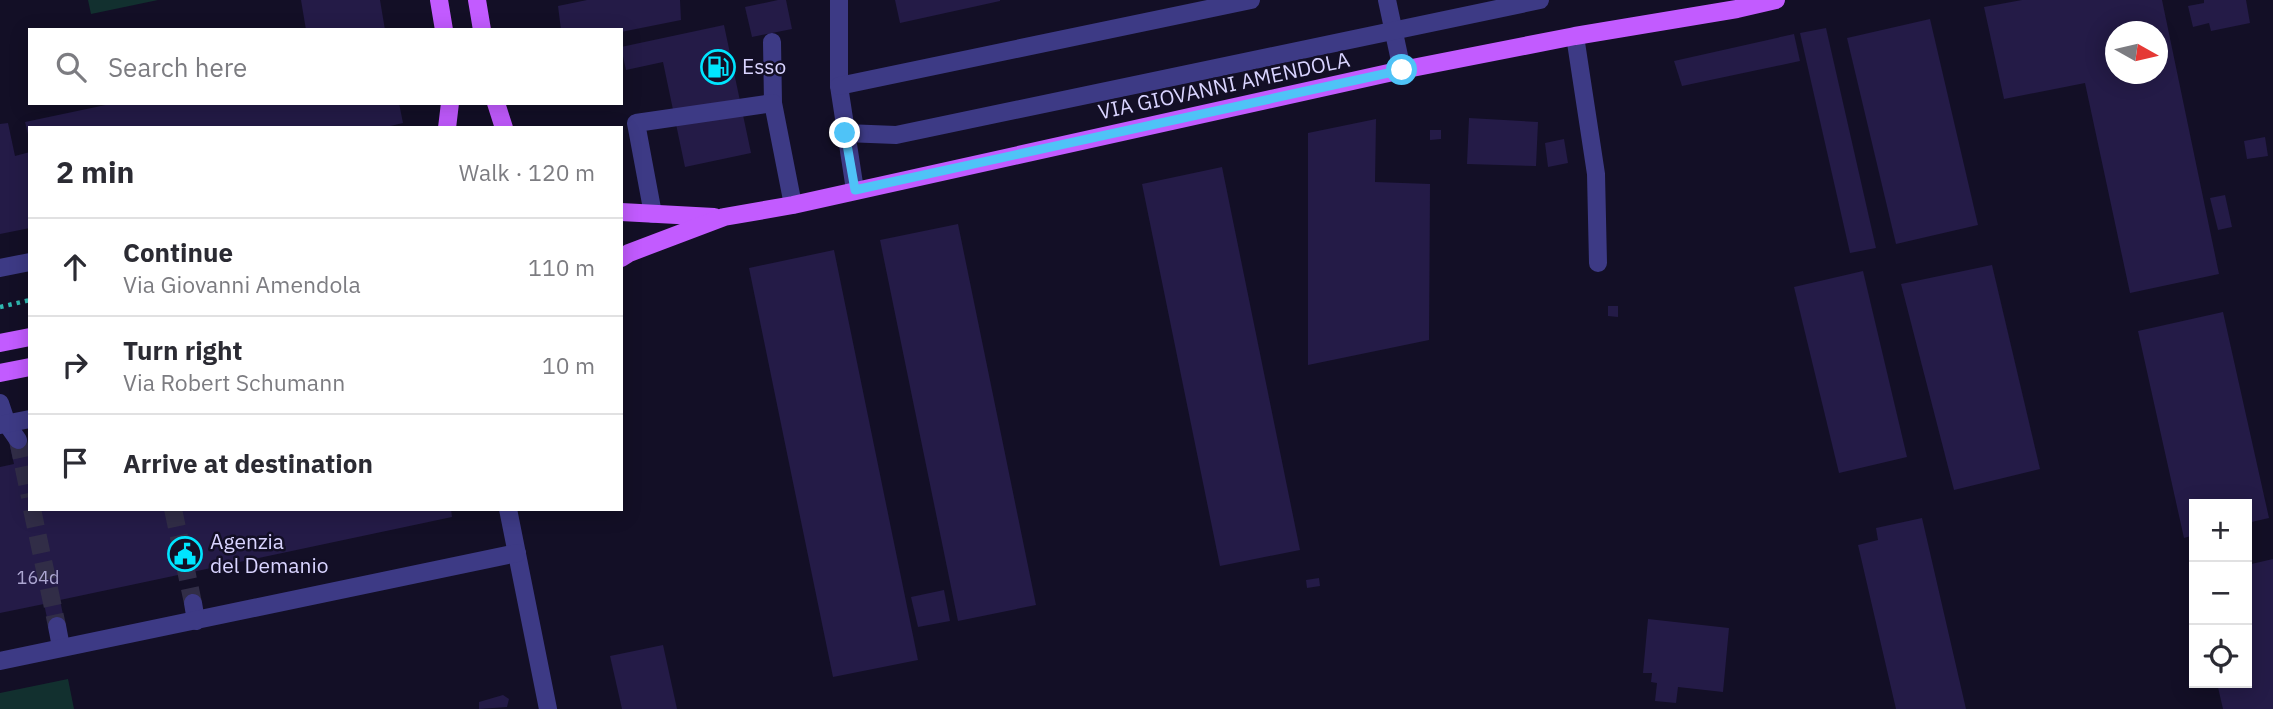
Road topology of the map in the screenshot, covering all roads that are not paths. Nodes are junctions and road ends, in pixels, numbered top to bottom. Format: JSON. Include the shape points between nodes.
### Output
{"nodes":[{"id":1,"x":439,"y":0,"type":"edge"},
{"id":2,"x":477,"y":0,"type":"edge"},
{"id":3,"x":839,"y":0,"type":"edge"},
{"id":4,"x":1251,"y":0,"type":"edge"},
{"id":5,"x":1387,"y":0,"type":"edge"},
{"id":6,"x":1540,"y":0,"type":"edge"},
{"id":7,"x":1776,"y":0,"type":"edge"},
{"id":8,"x":1736,"y":5,"type":"edge"},
{"id":9,"x":444,"y":28,"type":"edge"},
{"id":10,"x":482,"y":28,"type":"edge"},
{"id":11,"x":1394,"y":31,"type":"junction"},
{"id":12,"x":1575,"y":36,"type":"junction"},
{"id":13,"x":772,"y":43,"type":"dead end"},
{"id":14,"x":1402,"y":70,"type":"junction"},
{"id":15,"x":839,"y":86,"type":"junction"},
{"id":16,"x":773,"y":103,"type":"junction"},
{"id":17,"x":450,"y":105,"type":"edge"},
{"id":18,"x":497,"y":105,"type":"edge"},
{"id":19,"x":447,"y":126,"type":"edge"},
{"id":20,"x":503,"y":126,"type":"edge"},
{"id":21,"x":845,"y":133,"type":"junction"},
{"id":22,"x":855,"y":190,"type":"junction"},
{"id":23,"x":793,"y":205,"type":"junction"},
{"id":24,"x":623,"y":212,"type":"edge"},
{"id":25,"x":653,"y":215,"type":"junction"},
{"id":26,"x":724,"y":217,"type":"junction"},
{"id":27,"x":623,"y":257,"type":"edge"},
{"id":28,"x":28,"y":262,"type":"edge"},
{"id":29,"x":1598,"y":263,"type":"dead end"},
{"id":30,"x":0,"y":268,"type":"edge"},
{"id":31,"x":28,"y":337,"type":"edge"},
{"id":32,"x":0,"y":343,"type":"edge"},
{"id":33,"x":28,"y":367,"type":"edge"},
{"id":34,"x":0,"y":373,"type":"edge"},
{"id":35,"x":0,"y":403,"type":"edge"},
{"id":36,"x":28,"y":419,"type":"edge"},
{"id":37,"x":4,"y":425,"type":"edge"},
{"id":38,"x":18,"y":440,"type":"tunnel mouth"},
{"id":39,"x":508,"y":511,"type":"edge"},
{"id":40,"x":517,"y":553,"type":"junction"},
{"id":41,"x":57,"y":626,"type":"tunnel mouth"},
{"id":42,"x":61,"y":647,"type":"junction"},
{"id":43,"x":0,"y":661,"type":"edge"},
{"id":44,"x":548,"y":709,"type":"edge"}],
"edges":[{"from":1,"to":9,"type":"main road"},
{"from":2,"to":10,"type":"main road"},
{"from":3,"to":15,"type":"street"},
{"from":4,"to":15,"type":"street"},
{"from":5,"to":11,"type":"street"},
{"from":6,"to":11,"type":"street"},
{"from":7,"to":8,"type":"main road","name":"VIA GIOVANNI AMENDOLA"},
{"from":8,"to":12,"type":"main road","name":"VIA GIOVANNI AMENDOLA"},
{"from":11,"to":14,"type":"street"},
{"from":11,"to":21,"type":"street","via":[[896,135]]},
{"from":12,"to":14,"type":"main road","name":"VIA GIOVANNI AMENDOLA"},
{"from":12,"to":29,"type":"street","via":[[1596,174]]},
{"from":13,"to":16,"type":"street"},
{"from":14,"to":22,"type":"main road","name":"VIA GIOVANNI AMENDOLA"},
{"from":15,"to":21,"type":"street"},
{"from":16,"to":23,"type":"street"},
{"from":16,"to":25,"type":"street","via":[[636,122]]},
{"from":17,"to":19,"type":"main road"},
{"from":18,"to":20,"type":"main road"},
{"from":21,"to":22,"type":"street"},
{"from":22,"to":23,"type":"main road","name":"VIA GIOVANNI AMENDOLA"},
{"from":23,"to":26,"type":"main road","name":"VIA GIOVANNI AMENDOLA"},
{"from":24,"to":25,"type":"main road","name":"VIA GIOVANNI AMENDOLA"},
{"from":25,"to":26,"type":"main road","name":"VIA GIOVANNI AMENDOLA"},
{"from":26,"to":27,"type":"main road","name":"VIA GIOVANNI AMENDOLA"},
{"from":28,"to":30,"type":"street"},
{"from":31,"to":32,"type":"main road"},
{"from":33,"to":34,"type":"main road"},
{"from":35,"to":37,"type":"street"},
{"from":36,"to":37,"type":"street"},
{"from":37,"to":38,"type":"street"},
{"from":39,"to":40,"type":"street"},
{"from":40,"to":42,"type":"street","via":[[194,612]]},
{"from":40,"to":44,"type":"street"},
{"from":41,"to":42,"type":"street"},
{"from":42,"to":43,"type":"street"}]}
